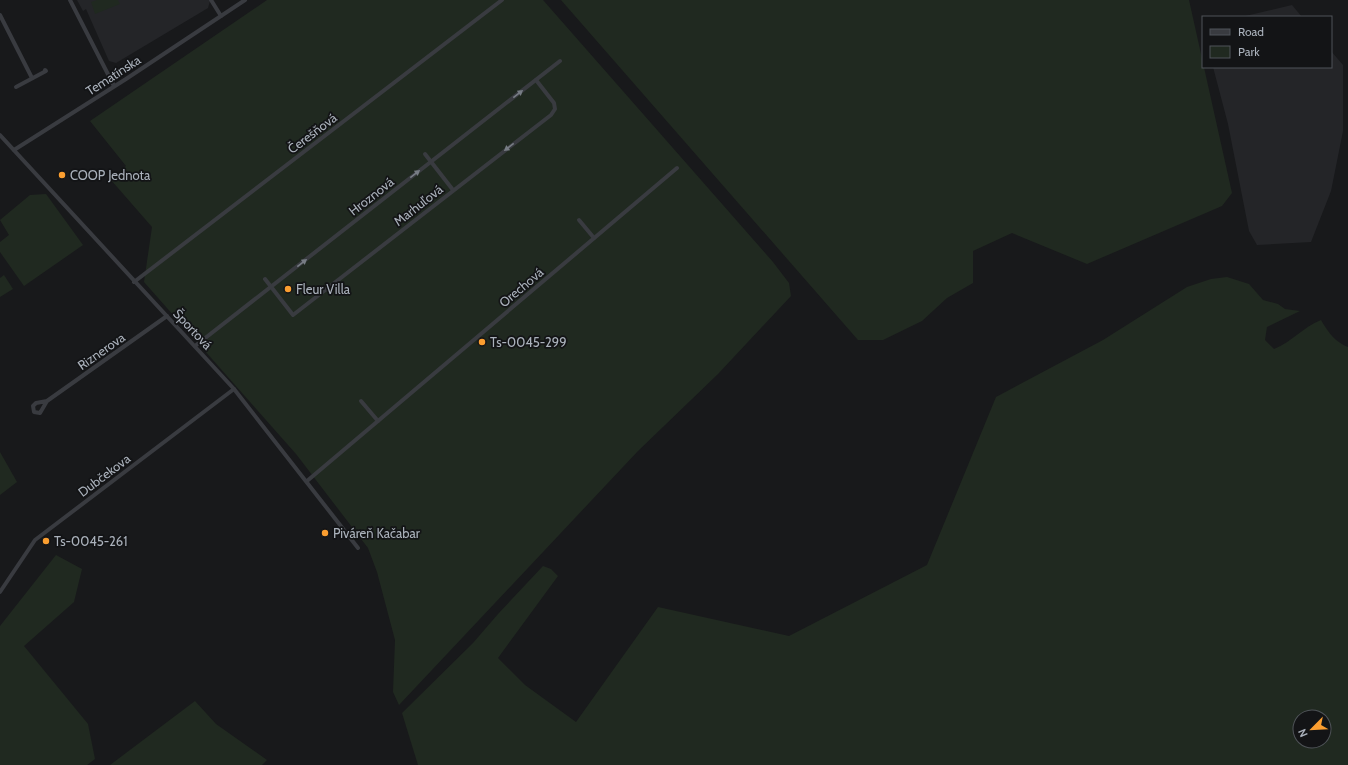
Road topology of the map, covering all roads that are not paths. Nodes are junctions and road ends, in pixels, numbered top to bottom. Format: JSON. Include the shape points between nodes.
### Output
{"nodes":[{"id":1,"x":70,"y":0,"type":"edge"},
{"id":2,"x":211,"y":0,"type":"edge"},
{"id":3,"x":245,"y":0,"type":"edge"},
{"id":4,"x":502,"y":0,"type":"edge"},
{"id":5,"x":0,"y":15,"type":"edge"},
{"id":6,"x":221,"y":16,"type":"junction"},
{"id":7,"x":560,"y":62,"type":"dead end"},
{"id":8,"x":45,"y":70,"type":"dead end"},
{"id":9,"x":32,"y":78,"type":"junction"},
{"id":10,"x":536,"y":80,"type":"junction"},
{"id":11,"x":114,"y":86,"type":"junction"},
{"id":12,"x":16,"y":87,"type":"dead end"},
{"id":13,"x":0,"y":135,"type":"edge"},
{"id":14,"x":14,"y":150,"type":"junction"},
{"id":15,"x":425,"y":154,"type":"dead end"},
{"id":16,"x":431,"y":162,"type":"junction"},
{"id":17,"x":677,"y":168,"type":"dead end"},
{"id":18,"x":453,"y":190,"type":"junction"},
{"id":19,"x":579,"y":220,"type":"dead end"},
{"id":20,"x":594,"y":238,"type":"junction"},
{"id":21,"x":265,"y":279,"type":"dead end"},
{"id":22,"x":134,"y":282,"type":"junction"},
{"id":23,"x":271,"y":287,"type":"junction"},
{"id":24,"x":167,"y":316,"type":"junction"},
{"id":25,"x":195,"y":346,"type":"junction"},
{"id":26,"x":234,"y":389,"type":"junction"},
{"id":27,"x":47,"y":401,"type":"dead end"},
{"id":28,"x":360,"y":401,"type":"dead end"},
{"id":29,"x":378,"y":421,"type":"junction"},
{"id":30,"x":307,"y":481,"type":"junction"},
{"id":31,"x":358,"y":548,"type":"dead end"},
{"id":32,"x":0,"y":592,"type":"edge"}],
"edges":[{"from":1,"to":11,"type":"street"},
{"from":2,"to":6,"type":"street"},
{"from":3,"to":6,"type":"street","name":"Tematínska"},
{"from":4,"to":22,"type":"street","name":"Čerešňová"},
{"from":5,"to":9,"type":"street"},
{"from":6,"to":11,"type":"street","name":"Tematínska"},
{"from":7,"to":10,"type":"street","name":"Hroznová"},
{"from":8,"to":9,"type":"street"},
{"from":9,"to":12,"type":"street"},
{"from":16,"to":10,"type":"street","name":"Hroznová","one_way":true},
{"from":10,"to":18,"type":"street","name":"Marhuľová","one_way":true,"via":[[554,103],[555,109]]},
{"from":11,"to":14,"type":"street","name":"Tematínska"},
{"from":13,"to":14,"type":"street","name":"Športová"},
{"from":14,"to":22,"type":"street","name":"Športová"},
{"from":15,"to":16,"type":"street"},
{"from":16,"to":18,"type":"street"},
{"from":23,"to":16,"type":"street","name":"Hroznová","one_way":true},
{"from":17,"to":20,"type":"street","name":"Orechová"},
{"from":18,"to":23,"type":"street","name":"Marhuľová","via":[[293,315]]},
{"from":19,"to":20,"type":"street"},
{"from":20,"to":29,"type":"street","name":"Orechová"},
{"from":21,"to":23,"type":"street"},
{"from":22,"to":24,"type":"street","name":"Športová"},
{"from":23,"to":25,"type":"street","name":"Hroznová"},
{"from":24,"to":25,"type":"street","name":"Športová"},
{"from":24,"to":27,"type":"street","name":"Riznerova"},
{"from":25,"to":26,"type":"street","name":"Športová"},
{"from":26,"to":30,"type":"street","name":"Športová"},
{"from":26,"to":32,"type":"street","name":"Dubčekova","via":[[35,540]]},
{"from":28,"to":29,"type":"street"},
{"from":29,"to":30,"type":"street","name":"Orechová"},
{"from":30,"to":31,"type":"street","name":"Športová"}]}
